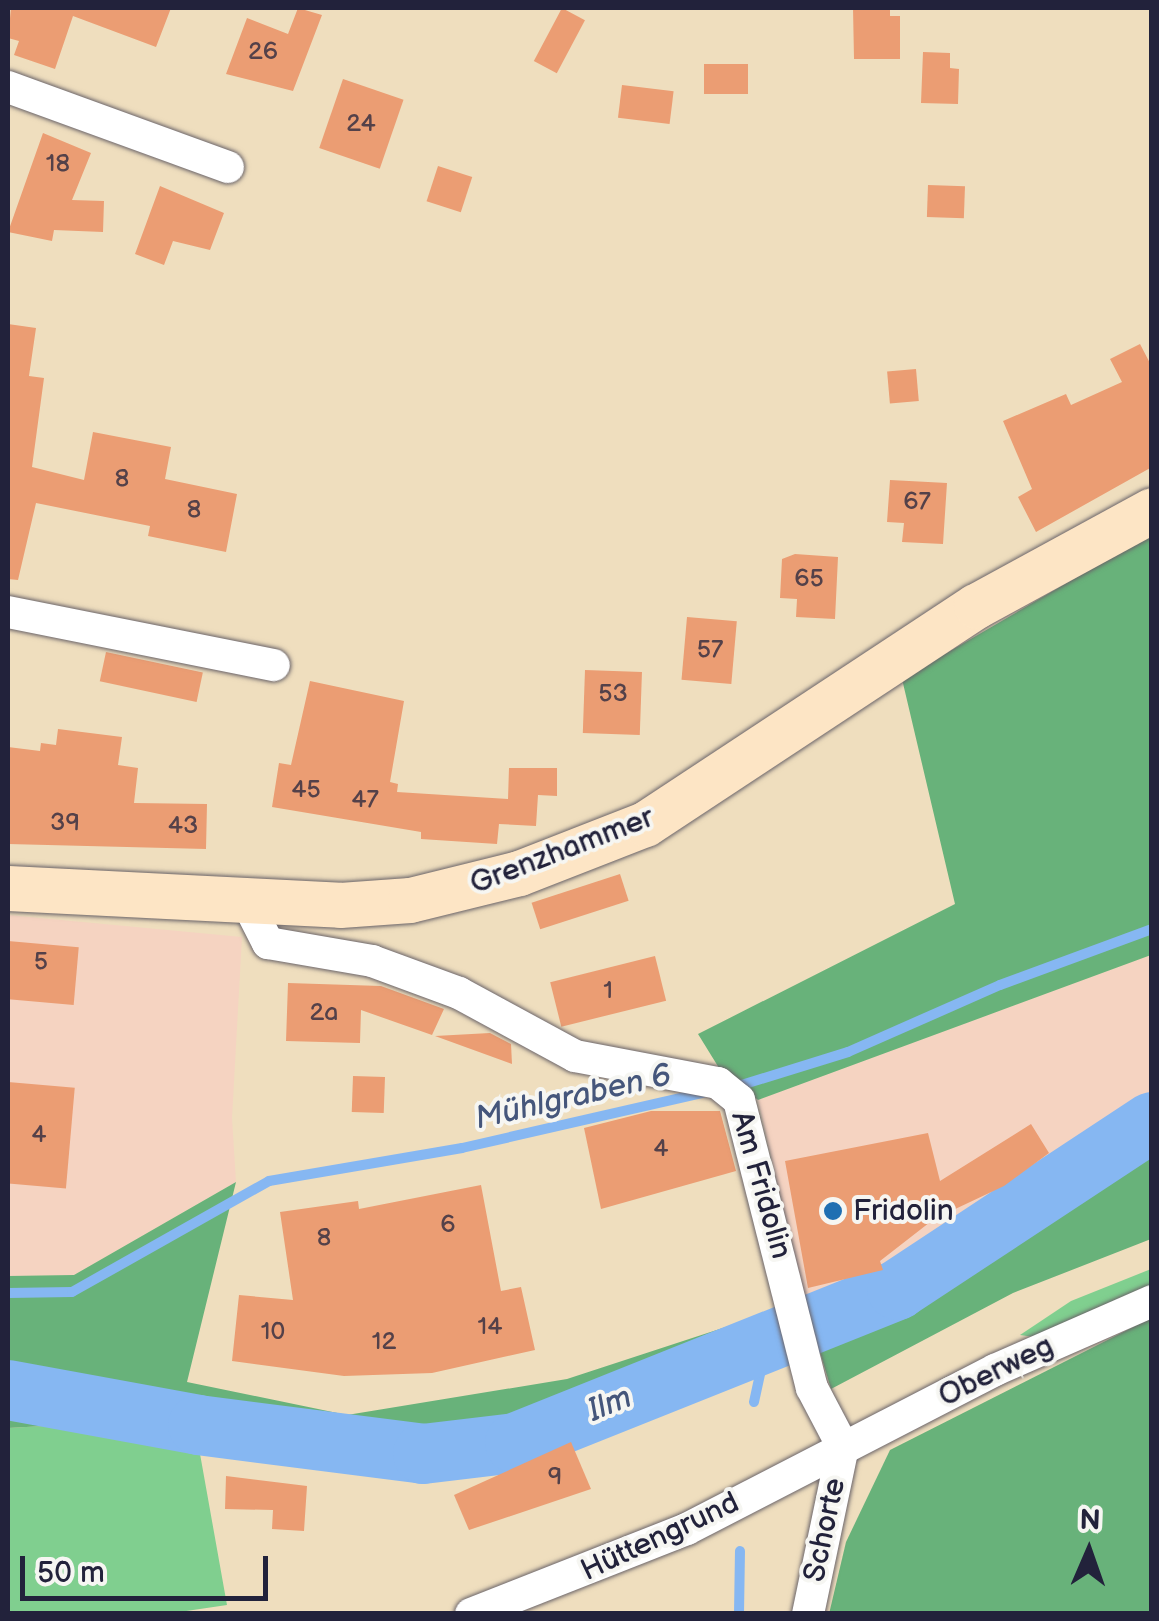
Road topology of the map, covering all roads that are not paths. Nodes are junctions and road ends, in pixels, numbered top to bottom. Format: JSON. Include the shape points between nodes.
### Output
{"nodes":[{"id":1,"x":8,"y":87,"type":"edge"},
{"id":2,"x":228,"y":167,"type":"dead end"},
{"id":3,"x":1152,"y":510,"type":"edge"},
{"id":4,"x":8,"y":612,"type":"edge"},
{"id":5,"x":274,"y":665,"type":"dead end"},
{"id":6,"x":8,"y":888,"type":"edge"},
{"id":7,"x":248,"y":904,"type":"junction"},
{"id":8,"x":1152,"y":1301,"type":"edge"},
{"id":9,"x":843,"y":1447,"type":"junction"},
{"id":10,"x":470,"y":1614,"type":"edge"},
{"id":11,"x":808,"y":1614,"type":"edge"}],
"edges":[{"from":1,"to":2,"type":"street"},
{"from":3,"to":7,"type":"main road","name":"Grenzhammer","via":[[976,606],[645,824],[468,890],[340,905]]},
{"from":4,"to":5,"type":"street"},
{"from":6,"to":7,"type":"main road","name":"Grenzhammer"},
{"from":7,"to":9,"type":"street","name":"Am Fridolin","via":[[268,943],[372,960],[418,976],[575,1056],[728,1092],[812,1388]]},
{"from":8,"to":9,"type":"street","name":"Oberweg"},
{"from":9,"to":10,"type":"street","name":"Hüttengrund","via":[[687,1529]]},
{"from":9,"to":11,"type":"street","name":"Schorte"}]}
